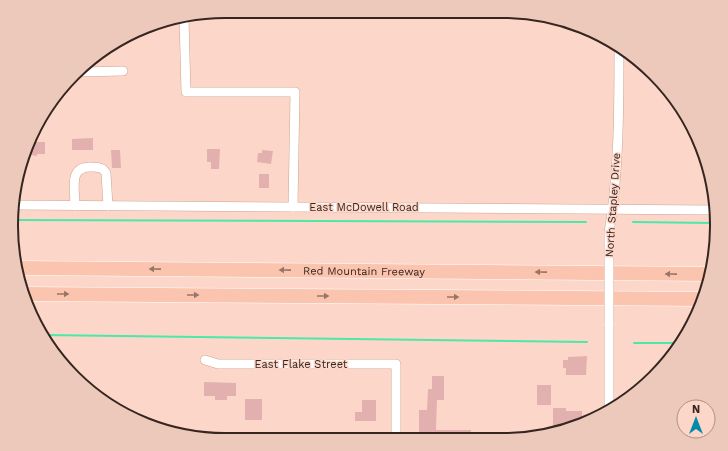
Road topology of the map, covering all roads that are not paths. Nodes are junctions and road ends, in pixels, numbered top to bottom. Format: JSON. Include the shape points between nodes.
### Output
{"nodes":[{"id":1,"x":184,"y":22,"type":"edge"},
{"id":2,"x":619,"y":54,"type":"edge"},
{"id":3,"x":123,"y":71,"type":"dead end"},
{"id":4,"x":86,"y":72,"type":"edge"},
{"id":5,"x":19,"y":205,"type":"edge"},
{"id":6,"x":75,"y":206,"type":"junction"},
{"id":7,"x":108,"y":206,"type":"junction"},
{"id":8,"x":293,"y":207,"type":"junction"},
{"id":9,"x":612,"y":209,"type":"junction"},
{"id":10,"x":710,"y":210,"type":"edge"},
{"id":11,"x":22,"y":268,"type":"edge"},
{"id":12,"x":704,"y":274,"type":"edge"},
{"id":13,"x":30,"y":294,"type":"edge"},
{"id":14,"x":696,"y":299,"type":"edge"},
{"id":15,"x":205,"y":360,"type":"dead end"},
{"id":16,"x":609,"y":403,"type":"edge"},
{"id":17,"x":396,"y":433,"type":"edge"}],
"edges":[{"from":1,"to":8,"type":"street","via":[[186,92],[295,92]]},
{"from":2,"to":9,"type":"street","name":"North Stapley Drive","via":[[619,111]]},
{"from":3,"to":4,"type":"street"},
{"from":5,"to":6,"type":"street","name":"East McDowell Road"},
{"from":6,"to":7,"type":"street","name":"East McDowell Road"},
{"from":6,"to":7,"type":"street","via":[[75,175],[78,169],[84,167],[97,167],[106,173]]},
{"from":7,"to":8,"type":"street","name":"East McDowell Road"},
{"from":8,"to":9,"type":"street","name":"East McDowell Road"},
{"from":9,"to":10,"type":"street","name":"East McDowell Road"},
{"from":9,"to":16,"type":"street","name":"North Stapley Drive","bridge":true,"via":[[609,233]]},
{"from":12,"to":11,"type":"highway","name":"Red Mountain Freeway","one_way":true},
{"from":13,"to":14,"type":"highway","one_way":true},
{"from":15,"to":17,"type":"street","name":"East Flake Street","via":[[218,364],[396,364]]}]}
